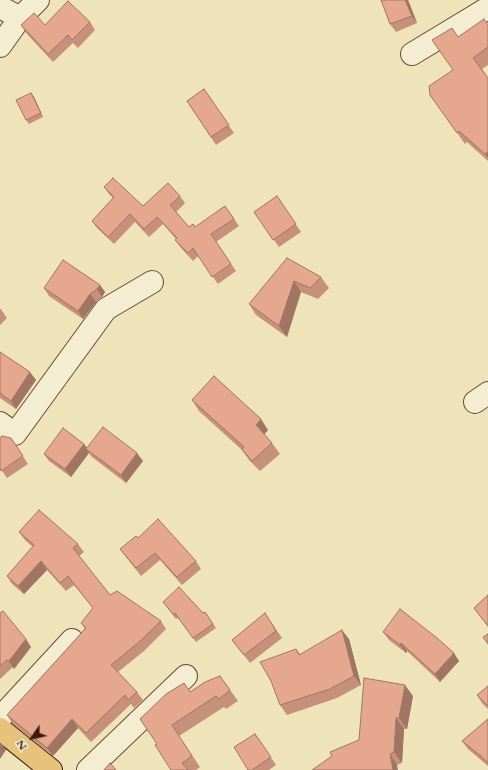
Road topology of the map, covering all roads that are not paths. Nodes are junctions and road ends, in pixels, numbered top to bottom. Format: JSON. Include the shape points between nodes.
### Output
{"nodes":[{"id":1,"x":38,"y":0,"type":"edge"},
{"id":2,"x":0,"y":7,"type":"edge"},
{"id":3,"x":488,"y":8,"type":"edge"},
{"id":4,"x":20,"y":18,"type":"junction"},
{"id":5,"x":0,"y":46,"type":"edge"},
{"id":6,"x":412,"y":54,"type":"dead end"},
{"id":7,"x":152,"y":282,"type":"dead end"},
{"id":8,"x":0,"y":423,"type":"edge"},
{"id":9,"x":72,"y":640,"type":"dead end"},
{"id":10,"x":186,"y":676,"type":"dead end"},
{"id":11,"x":0,"y":718,"type":"edge"},
{"id":12,"x":0,"y":729,"type":"edge"},
{"id":13,"x":51,"y":770,"type":"edge"},
{"id":14,"x":88,"y":770,"type":"edge"}],
"edges":[{"from":1,"to":4,"type":"street"},
{"from":2,"to":4,"type":"street"},
{"from":3,"to":6,"type":"street"},
{"from":4,"to":5,"type":"street"},
{"from":7,"to":8,"type":"street","via":[[106,310],[14,434]]},
{"from":9,"to":11,"type":"street"},
{"from":10,"to":14,"type":"street"},
{"from":12,"to":13,"type":"main road"}]}
